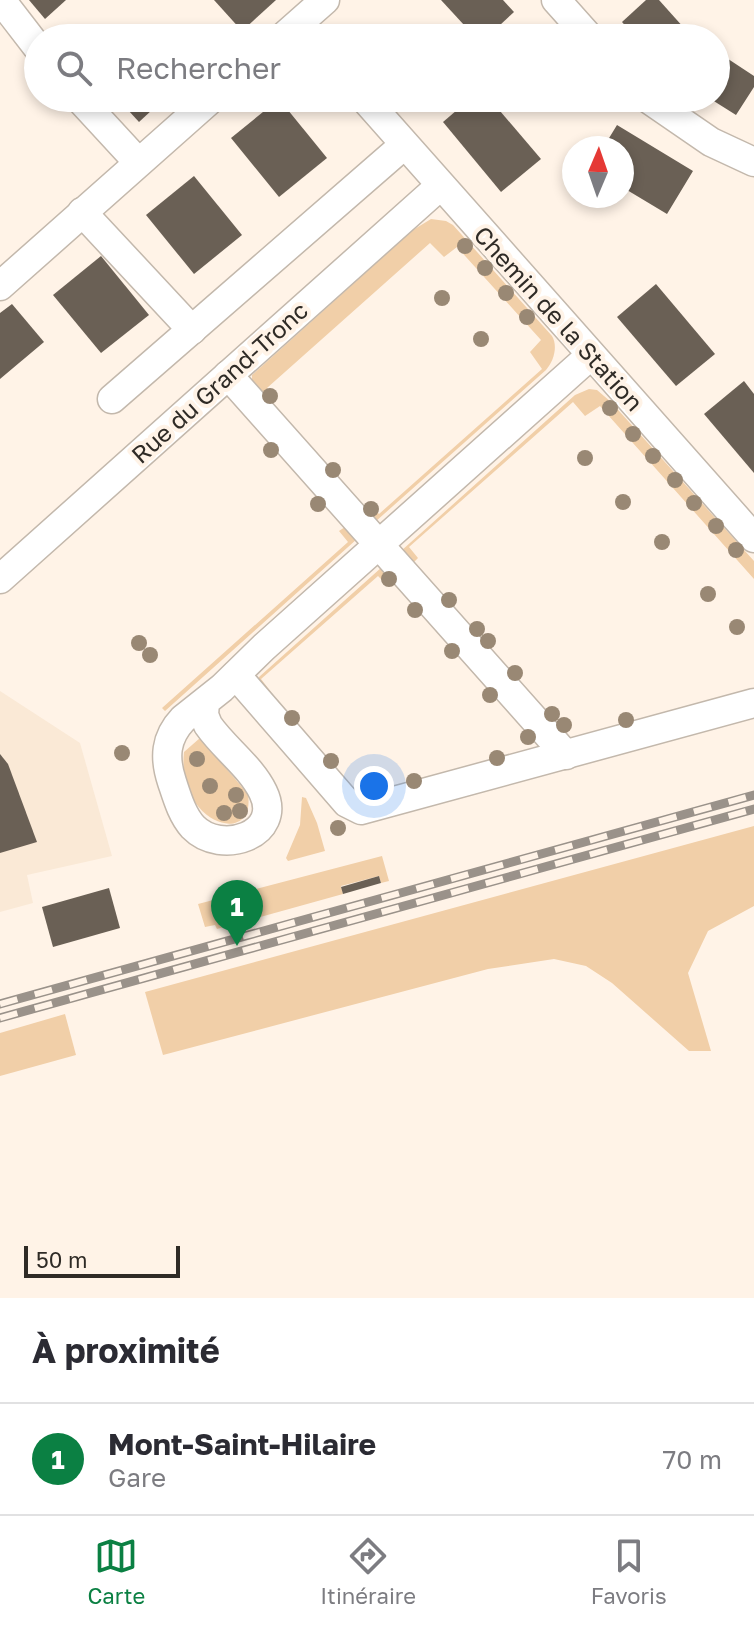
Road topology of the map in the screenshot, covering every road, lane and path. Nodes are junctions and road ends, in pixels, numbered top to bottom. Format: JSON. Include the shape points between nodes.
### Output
{"nodes":[{"id":1,"x":1,"y":0,"type":"edge"},
{"id":2,"x":325,"y":0,"type":"edge"},
{"id":3,"x":556,"y":0,"type":"edge"},
{"id":4,"x":305,"y":24,"type":"edge"},
{"id":5,"x":577,"y":24,"type":"edge"},
{"id":6,"x":24,"y":30,"type":"edge"},
{"id":7,"x":92,"y":112,"type":"edge"},
{"id":8,"x":196,"y":112,"type":"edge"},
{"id":9,"x":376,"y":112,"type":"edge"},
{"id":10,"x":667,"y":112,"type":"edge"},
{"id":11,"x":404,"y":145,"type":"junction"},
{"id":12,"x":138,"y":162,"type":"junction"},
{"id":13,"x":754,"y":162,"type":"edge"},
{"id":14,"x":440,"y":186,"type":"junction"},
{"id":15,"x":82,"y":212,"type":"junction"},
{"id":16,"x":0,"y":286,"type":"edge"},
{"id":17,"x":192,"y":330,"type":"junction"},
{"id":18,"x":591,"y":355,"type":"junction"},
{"id":19,"x":228,"y":375,"type":"junction"},
{"id":20,"x":112,"y":399,"type":"dead end"},
{"id":21,"x":754,"y":538,"type":"edge"},
{"id":22,"x":379,"y":545,"type":"junction"},
{"id":23,"x":0,"y":579,"type":"edge"},
{"id":24,"x":236,"y":675,"type":"junction"},
{"id":25,"x":205,"y":702,"type":"junction"},
{"id":26,"x":754,"y":703,"type":"edge"},
{"id":27,"x":566,"y":755,"type":"junction"}],
"edges":[{"from":1,"to":6,"type":"street"},
{"from":2,"to":4,"type":"street"},
{"from":3,"to":5,"type":"street"},
{"from":7,"to":12,"type":"street"},
{"from":8,"to":12,"type":"street"},
{"from":9,"to":11,"type":"street","name":"Chemin de la Station"},
{"from":10,"to":13,"type":"street","via":[[711,142]]},
{"from":11,"to":14,"type":"street","name":"Chemin de la Station"},
{"from":11,"to":17,"type":"street"},
{"from":12,"to":15,"type":"street"},
{"from":14,"to":18,"type":"street","name":"Chemin de la Station"},
{"from":14,"to":19,"type":"street","name":"Rue du Grand-Tronc"},
{"from":15,"to":16,"type":"street"},
{"from":15,"to":17,"type":"street"},
{"from":17,"to":20,"type":"street"},
{"from":18,"to":21,"type":"street","name":"Chemin de la Station"},
{"from":18,"to":22,"type":"street"},
{"from":19,"to":22,"type":"street"},
{"from":19,"to":23,"type":"street","name":"Rue du Grand-Tronc"},
{"from":22,"to":24,"type":"street"},
{"from":22,"to":27,"type":"street"},
{"from":24,"to":25,"type":"street"},
{"from":24,"to":27,"type":"street","via":[[342,797],[367,810]]},
{"from":25,"to":25,"type":"street","via":[[172,734],[166,756],[169,774],[194,827],[213,839],[236,840],[257,829],[267,806],[257,782],[206,721]]},
{"from":26,"to":27,"type":"street"}]}
